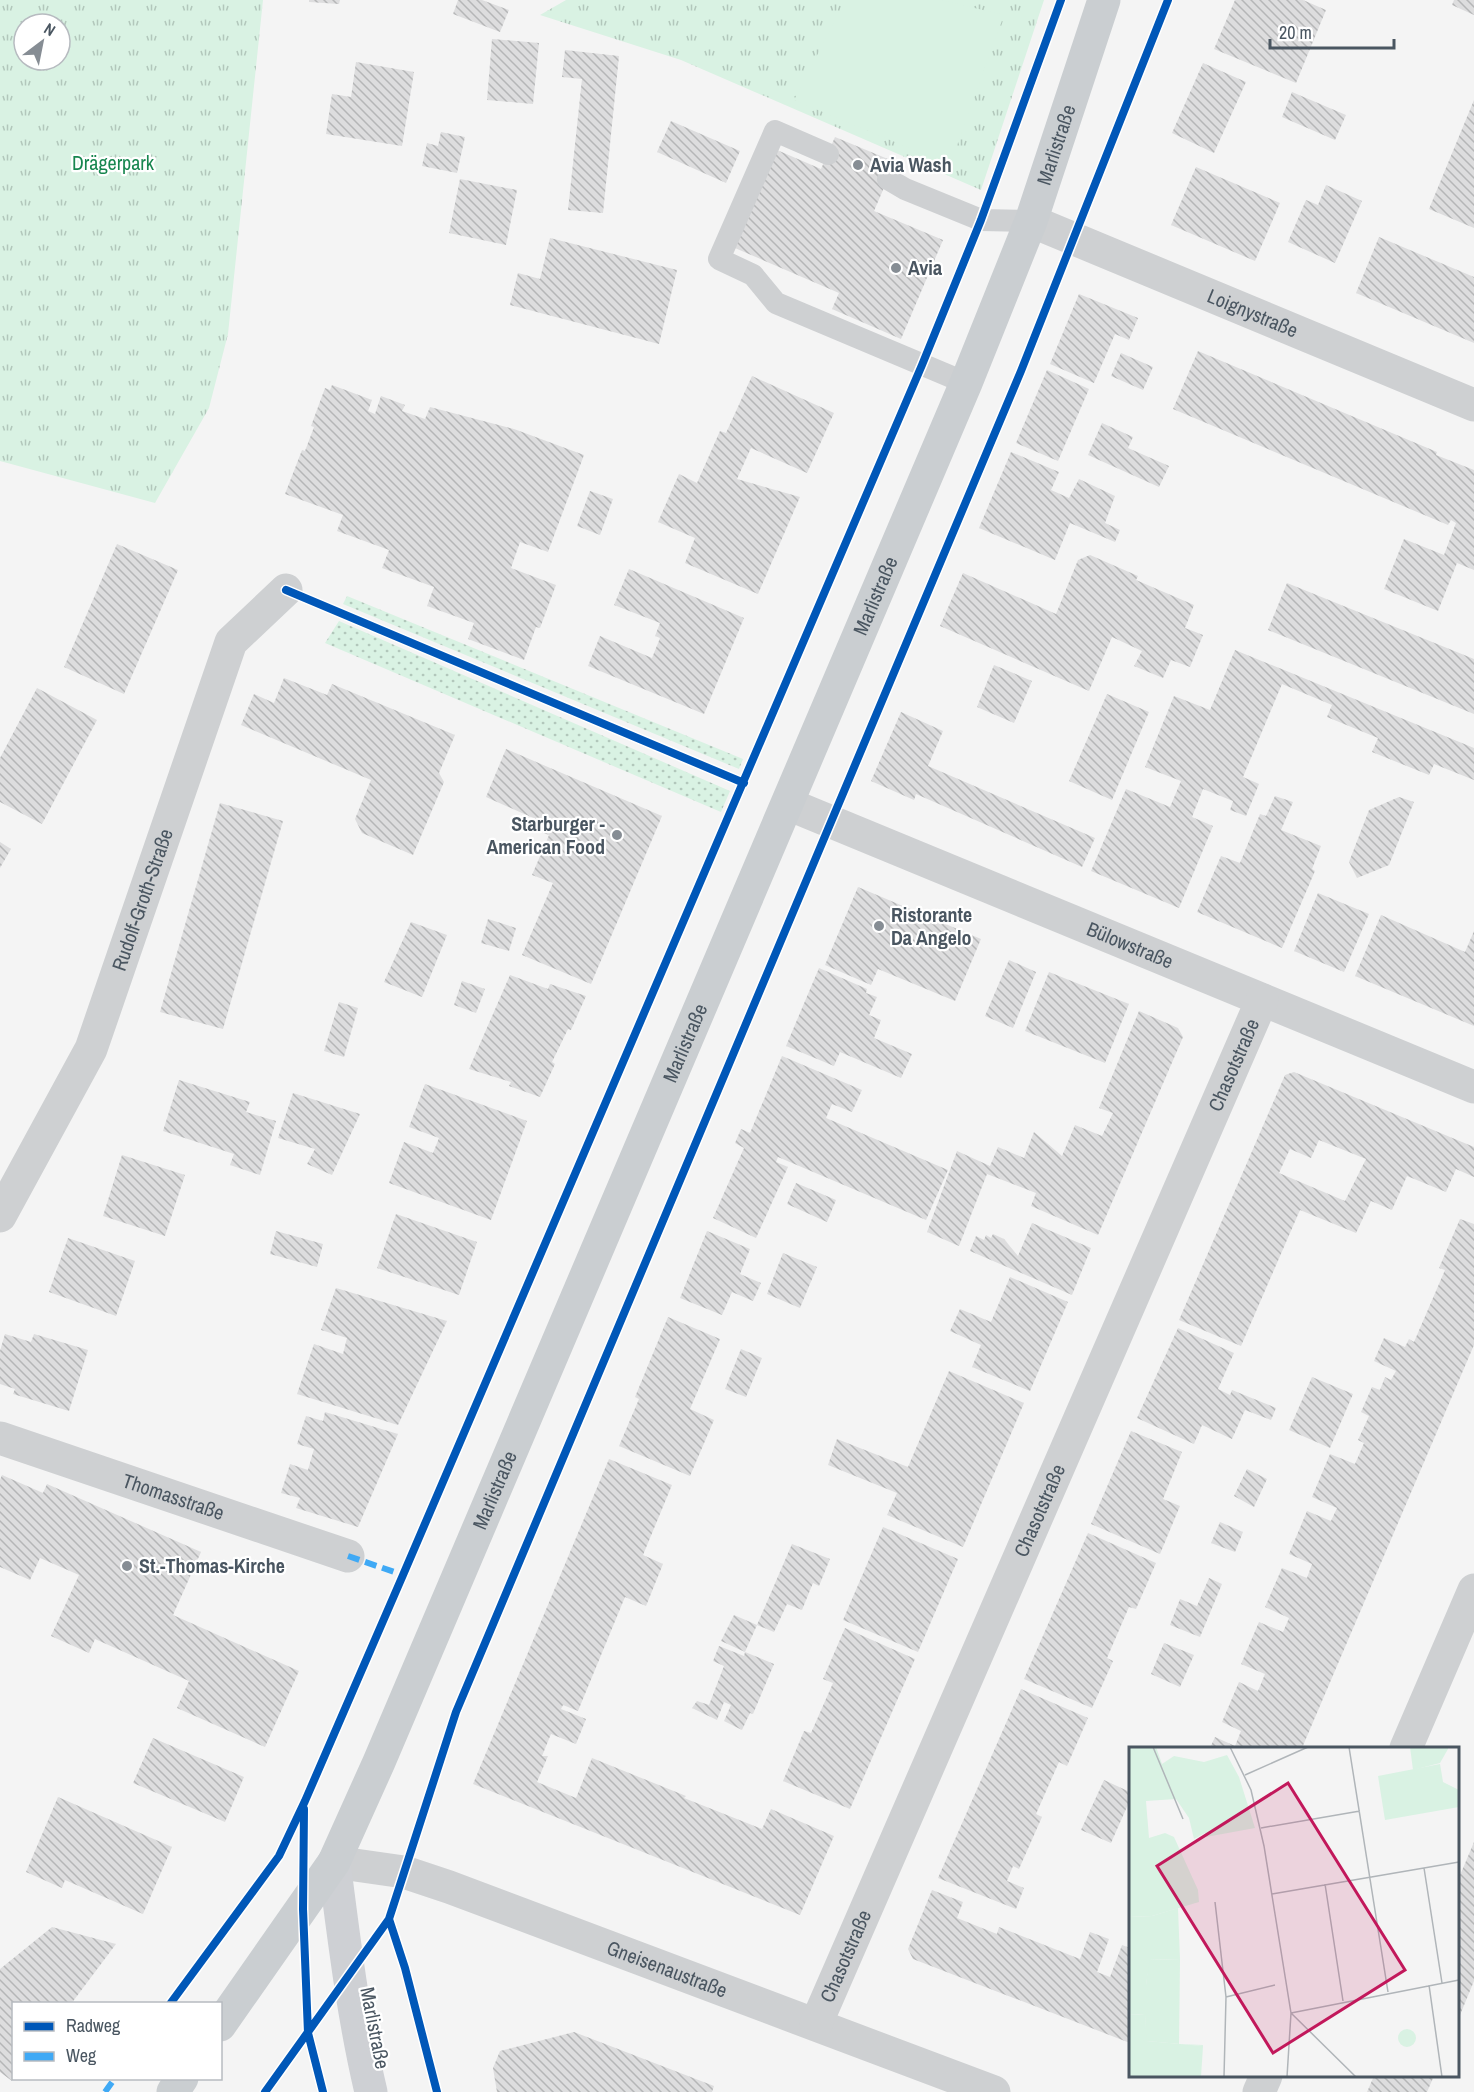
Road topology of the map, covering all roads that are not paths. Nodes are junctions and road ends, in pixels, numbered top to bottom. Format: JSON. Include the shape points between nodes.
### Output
{"nodes":[{"id":1,"x":1104,"y":0,"type":"edge"},
{"id":2,"x":828,"y":154,"type":"dead end"},
{"id":3,"x":888,"y":179,"type":"dead end"},
{"id":4,"x":1031,"y":221,"type":"junction"},
{"id":5,"x":966,"y":383,"type":"junction"},
{"id":6,"x":1474,"y":405,"type":"edge"},
{"id":7,"x":286,"y":590,"type":"dead end"},
{"id":8,"x":788,"y":804,"type":"junction"},
{"id":9,"x":1262,"y":999,"type":"junction"},
{"id":10,"x":1474,"y":1087,"type":"edge"},
{"id":11,"x":0,"y":1216,"type":"edge"},
{"id":12,"x":0,"y":1438,"type":"edge"},
{"id":13,"x":348,"y":1556,"type":"dead end"},
{"id":14,"x":1474,"y":1590,"type":"edge"},
{"id":15,"x":1407,"y":1747,"type":"edge"},
{"id":16,"x":334,"y":1862,"type":"junction"},
{"id":17,"x":222,"y":2022,"type":"edge"},
{"id":18,"x":816,"y":2024,"type":"junction"},
{"id":19,"x":1266,"y":2077,"type":"edge"},
{"id":20,"x":371,"y":2092,"type":"edge"},
{"id":21,"x":994,"y":2092,"type":"edge"},
{"id":22,"x":1259,"y":2092,"type":"edge"}],
"edges":[{"from":1,"to":4,"type":"main road","name":"Marlistraße"},
{"from":2,"to":5,"type":"lane","via":[[775,131],[719,259],[753,275],[776,303]]},
{"from":3,"to":4,"type":"lane","via":[[981,219]]},
{"from":4,"to":5,"type":"main road","name":"Marlistraße"},
{"from":4,"to":6,"type":"street","name":"Loignystraße"},
{"from":5,"to":8,"type":"main road","name":"Marlistraße"},
{"from":7,"to":11,"type":"street","name":"Rudolf-Groth-Straße","via":[[231,642],[91,1049]]},
{"from":8,"to":9,"type":"street","name":"Bülowstraße"},
{"from":8,"to":16,"type":"main road","name":"Marlistraße"},
{"from":9,"to":10,"type":"street","name":"Bülowstraße"},
{"from":9,"to":18,"type":"street","name":"Chasotstraße"},
{"from":12,"to":13,"type":"street","name":"Thomasstraße"},
{"from":14,"to":15,"type":"street"},
{"from":16,"to":17,"type":"main road"},
{"from":16,"to":18,"type":"street","name":"Gneisenaustraße","via":[[413,1875]]},
{"from":16,"to":20,"type":"main road","name":"Marlistraße","via":[[361,2051]]},
{"from":18,"to":21,"type":"street","name":"Gneisenaustraße"},
{"from":19,"to":22,"type":"street"}]}
